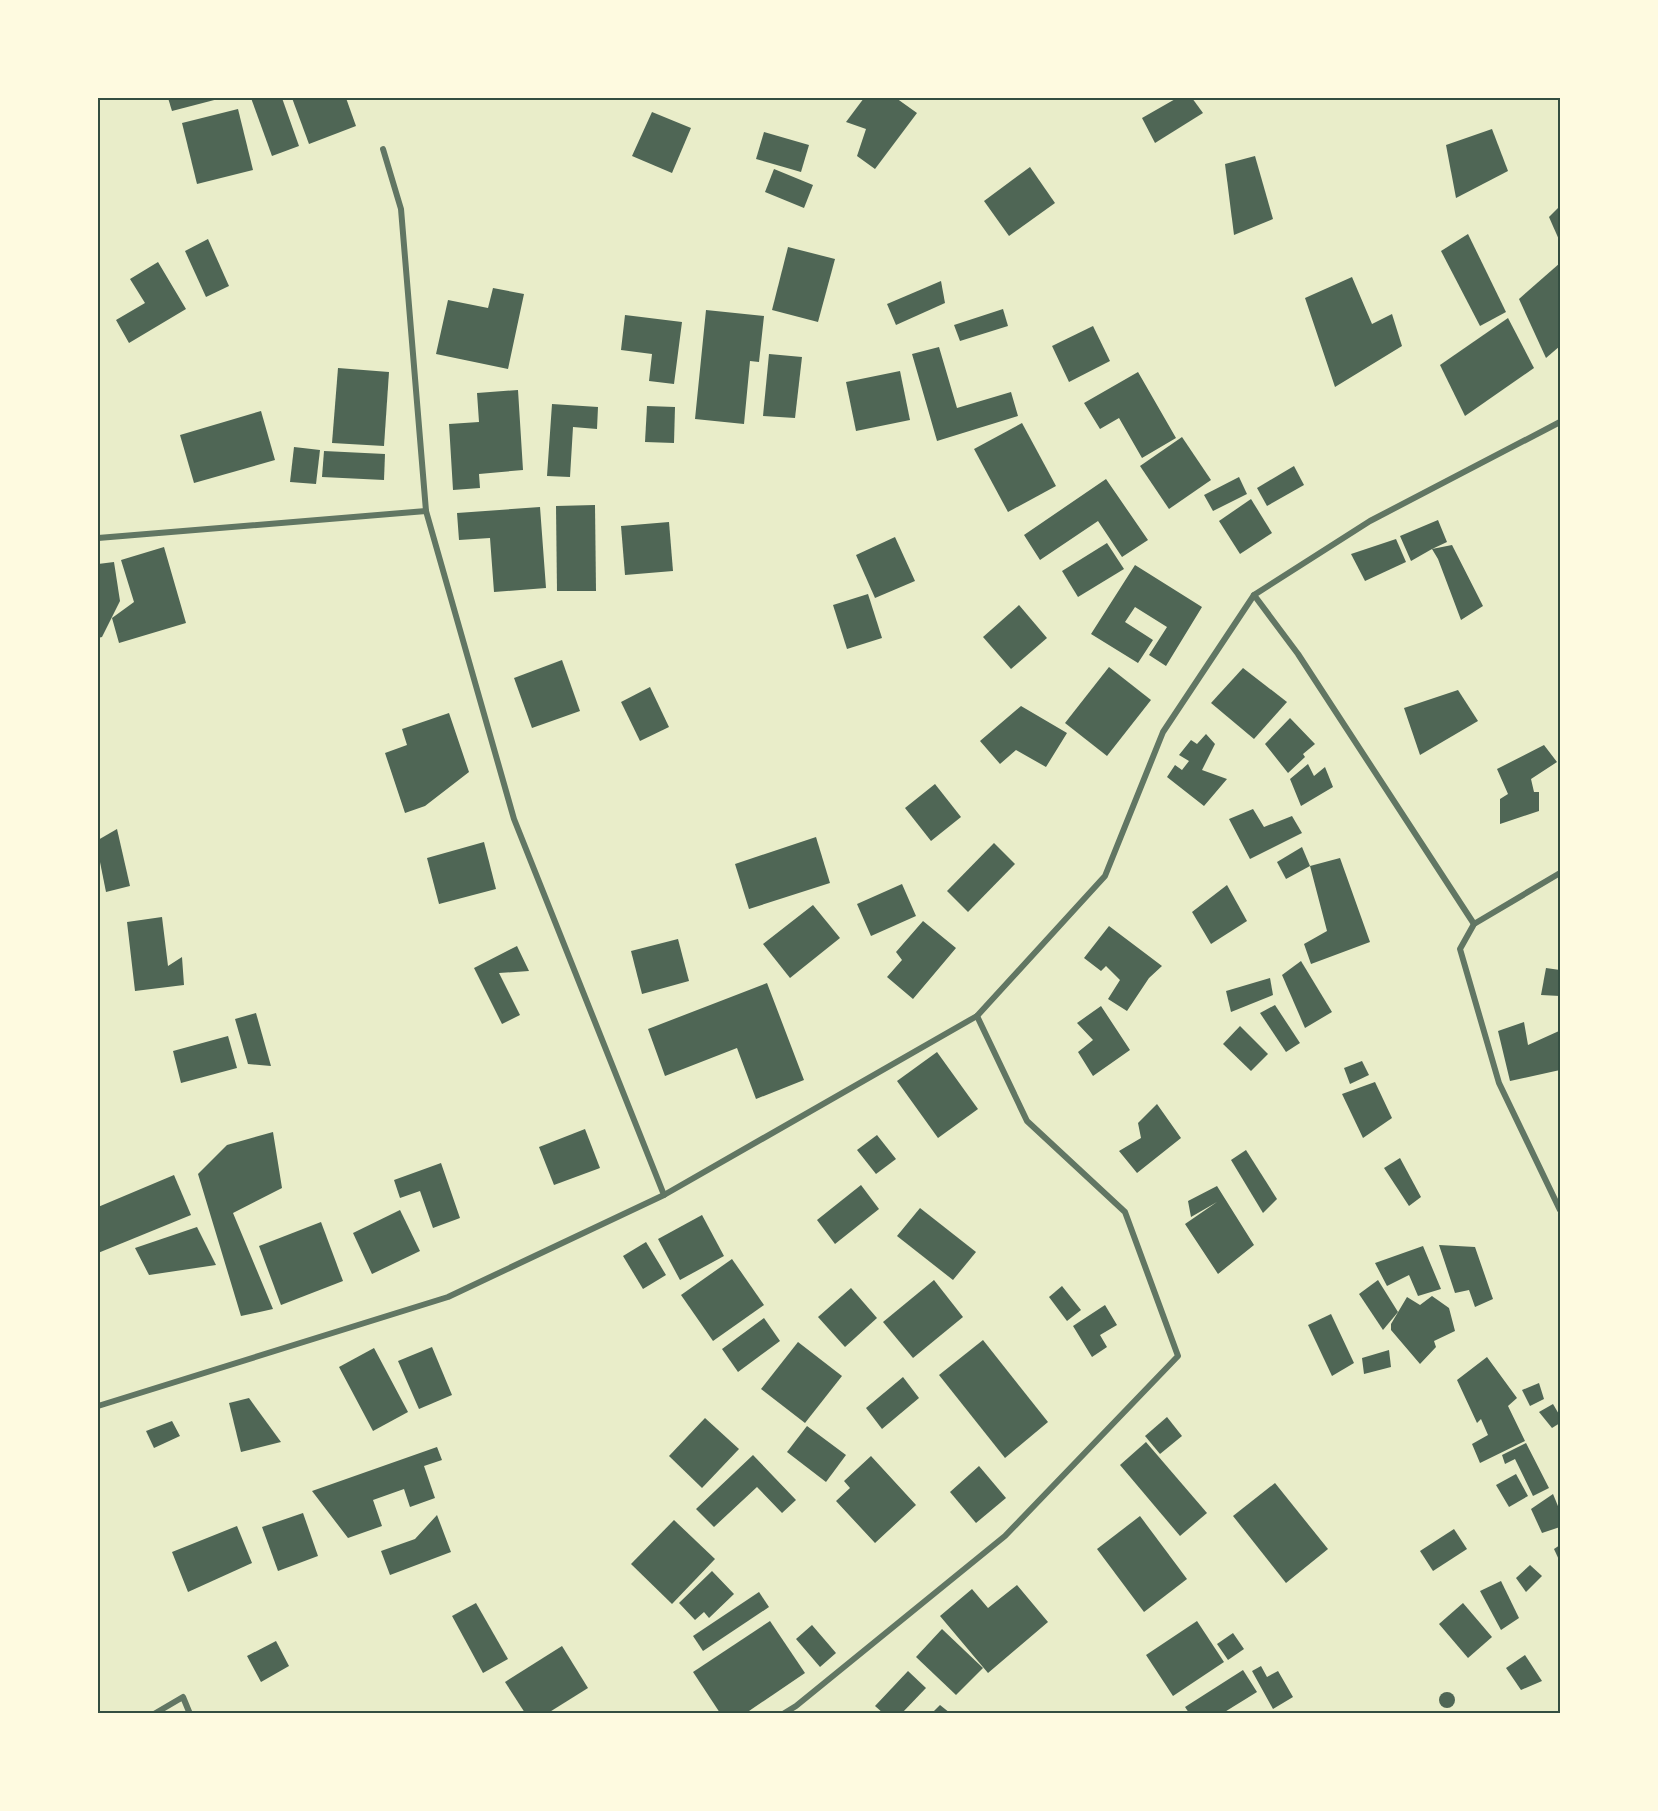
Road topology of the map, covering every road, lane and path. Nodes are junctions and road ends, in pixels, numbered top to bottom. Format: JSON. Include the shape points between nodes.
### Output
{"nodes":[{"id":1,"x":383,"y":149,"type":"dead end"},
{"id":2,"x":1560,"y":422,"type":"edge"},
{"id":3,"x":426,"y":511,"type":"junction"},
{"id":4,"x":98,"y":538,"type":"edge"},
{"id":5,"x":1254,"y":595,"type":"junction"},
{"id":6,"x":1560,"y":873,"type":"edge"},
{"id":7,"x":1474,"y":924,"type":"junction"},
{"id":8,"x":977,"y":1016,"type":"junction"},
{"id":9,"x":664,"y":1195,"type":"junction"},
{"id":10,"x":1560,"y":1210,"type":"edge"},
{"id":11,"x":98,"y":1406,"type":"edge"},
{"id":12,"x":154,"y":1713,"type":"edge"},
{"id":13,"x":190,"y":1713,"type":"edge"},
{"id":14,"x":783,"y":1713,"type":"edge"}],
"edges":[{"from":1,"to":3,"type":"street","via":[[401,209]]},
{"from":2,"to":5,"type":"street","via":[[1370,521]]},
{"from":3,"to":4,"type":"street"},
{"from":3,"to":9,"type":"street","via":[[514,819]]},
{"from":5,"to":7,"type":"street","via":[[1298,654]]},
{"from":5,"to":8,"type":"street","via":[[1163,732],[1104,876]]},
{"from":6,"to":7,"type":"street"},
{"from":7,"to":10,"type":"street","via":[[1460,949],[1499,1083]]},
{"from":8,"to":9,"type":"street"},
{"from":8,"to":14,"type":"street","via":[[1027,1121],[1125,1212],[1178,1356],[1005,1536]]},
{"from":9,"to":11,"type":"street","via":[[448,1298]]},
{"from":12,"to":13,"type":"street","via":[[183,1697]]}]}
